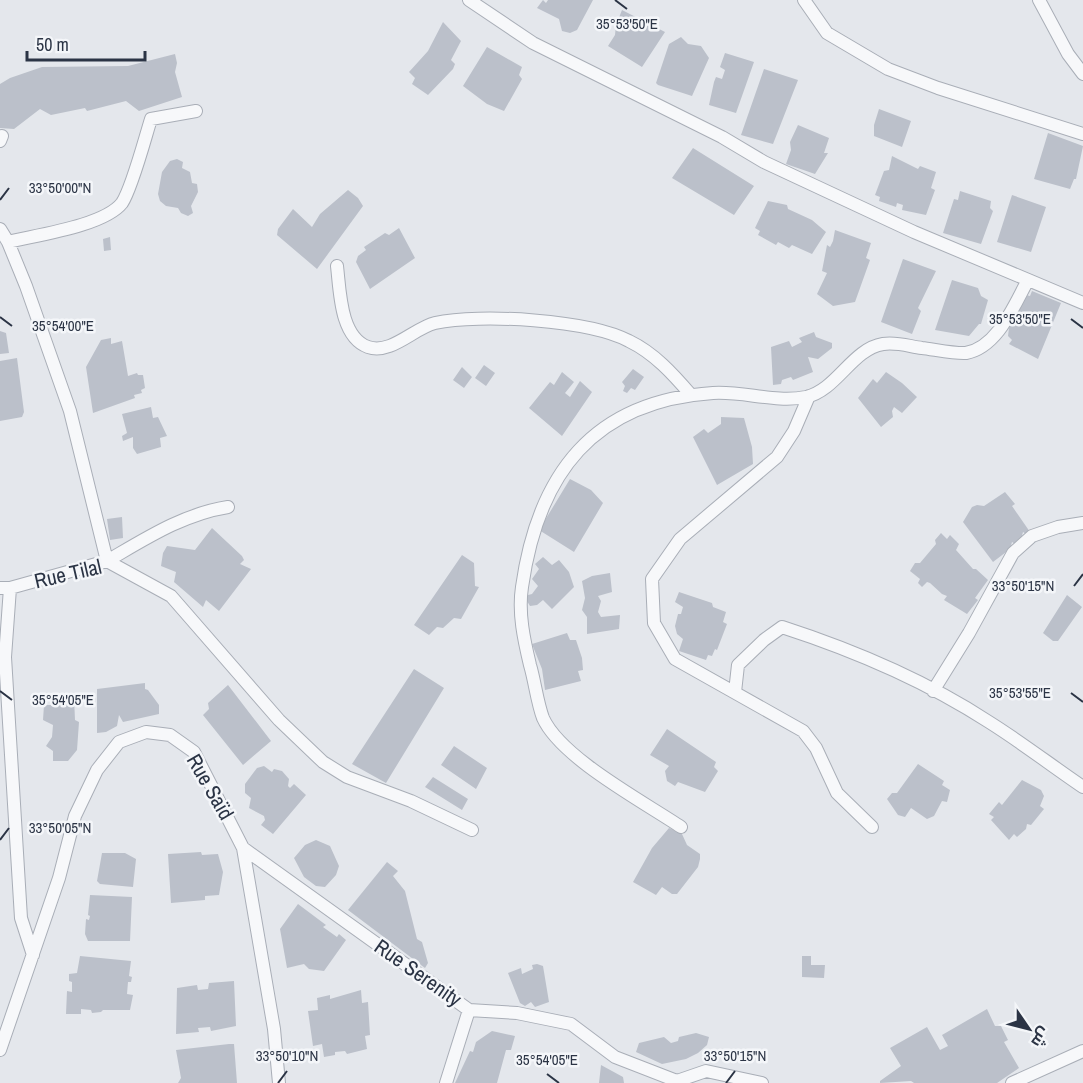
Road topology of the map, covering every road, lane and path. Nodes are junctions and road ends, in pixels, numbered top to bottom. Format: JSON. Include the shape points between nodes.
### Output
{"nodes":[{"id":1,"x":469,"y":0,"type":"edge"},
{"id":2,"x":804,"y":0,"type":"edge"},
{"id":3,"x":1039,"y":0,"type":"edge"},
{"id":4,"x":1083,"y":74,"type":"edge"},
{"id":5,"x":196,"y":111,"type":"dead end"},
{"id":6,"x":1083,"y":134,"type":"edge"},
{"id":7,"x":0,"y":229,"type":"edge"},
{"id":8,"x":8,"y":242,"type":"junction"},
{"id":9,"x":337,"y":266,"type":"dead end"},
{"id":10,"x":1028,"y":280,"type":"junction"},
{"id":11,"x":1083,"y":303,"type":"edge"},
{"id":12,"x":691,"y":395,"type":"junction"},
{"id":13,"x":809,"y":396,"type":"junction"},
{"id":14,"x":228,"y":507,"type":"dead end"},
{"id":15,"x":1083,"y":523,"type":"edge"},
{"id":16,"x":107,"y":561,"type":"junction"},
{"id":17,"x":5,"y":588,"type":"edge"},
{"id":18,"x":933,"y":691,"type":"junction"},
{"id":19,"x":735,"y":692,"type":"junction"},
{"id":20,"x":1083,"y":787,"type":"edge"},
{"id":21,"x":681,"y":827,"type":"dead end"},
{"id":22,"x":872,"y":827,"type":"dead end"},
{"id":23,"x":472,"y":830,"type":"dead end"},
{"id":24,"x":243,"y":848,"type":"junction"},
{"id":25,"x":33,"y":955,"type":"junction"},
{"id":26,"x":469,"y":1010,"type":"junction"},
{"id":27,"x":0,"y":1050,"type":"edge"},
{"id":28,"x":1083,"y":1051,"type":"edge"},
{"id":29,"x":677,"y":1082,"type":"edge"},
{"id":30,"x":279,"y":1083,"type":"edge"},
{"id":31,"x":446,"y":1083,"type":"edge"},
{"id":32,"x":762,"y":1083,"type":"edge"},
{"id":33,"x":1012,"y":1083,"type":"edge"}],
"edges":[{"from":1,"to":10,"type":"street","via":[[533,43],[764,162]]},
{"from":2,"to":6,"type":"street","via":[[827,33],[888,69]]},
{"from":3,"to":4,"type":"street"},
{"from":5,"to":8,"type":"street","via":[[151,119],[122,203],[104,216]]},
{"from":7,"to":8,"type":"street"},
{"from":8,"to":16,"type":"street","via":[[70,411]]},
{"from":9,"to":12,"type":"street","via":[[351,333],[368,347],[387,347],[436,323],[481,320],[572,325],[606,332],[643,348]]},
{"from":10,"to":11,"type":"street"},
{"from":10,"to":13,"type":"street","via":[[990,341],[966,353],[898,343],[879,345]]},
{"from":12,"to":13,"type":"street"},
{"from":12,"to":21,"type":"street","via":[[657,403],[615,420],[576,449],[536,521],[520,597],[543,718],[570,752]]},
{"from":13,"to":19,"type":"street","via":[[798,425],[777,457],[680,539],[652,579],[654,623],[675,659]]},
{"from":14,"to":16,"type":"street","via":[[206,511],[162,530]]},
{"from":15,"to":18,"type":"street","via":[[1032,536],[1013,553]]},
{"from":16,"to":17,"type":"street","name":"Rue Tilal"},
{"from":16,"to":23,"type":"street","name":"Rue Tilal","via":[[171,596],[279,720],[323,762],[347,777]]},
{"from":17,"to":25,"type":"street","name":"Rue Tilal","via":[[5,657],[21,918]]},
{"from":18,"to":19,"type":"street","via":[[863,657],[782,627],[738,665]]},
{"from":18,"to":20,"type":"street","via":[[989,721]]},
{"from":19,"to":22,"type":"street","via":[[803,731],[816,748],[837,793]]},
{"from":24,"to":25,"type":"street","name":"Rue Saïd","via":[[194,752],[170,735],[146,732],[119,742],[97,770],[75,816]]},
{"from":24,"to":26,"type":"street","name":"Rue Serenity"},
{"from":24,"to":30,"type":"street","name":"Rue Saïd"},
{"from":25,"to":27,"type":"street","name":"Rue Saïd"},
{"from":26,"to":29,"type":"street","name":"Rue Serenity","via":[[517,1013],[571,1024],[615,1057]]},
{"from":26,"to":31,"type":"street"},
{"from":28,"to":33,"type":"street"},
{"from":29,"to":32,"type":"street","name":"Rue Serenity","via":[[706,1071]]}]}
